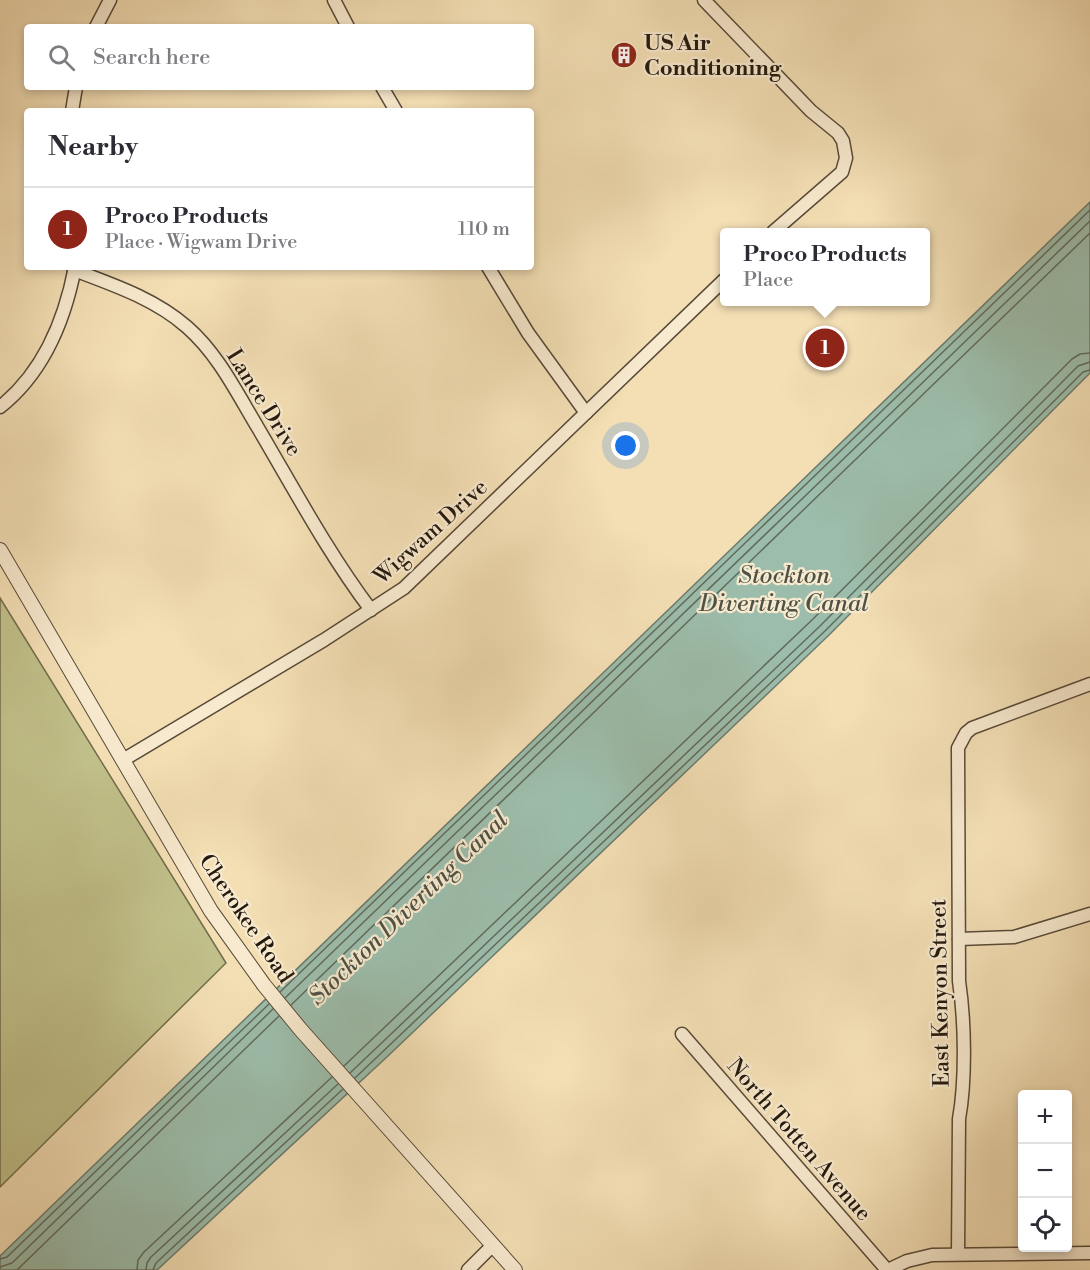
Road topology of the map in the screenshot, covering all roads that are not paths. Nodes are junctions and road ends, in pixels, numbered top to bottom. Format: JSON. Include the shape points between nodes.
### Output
{"nodes":[{"id":1,"x":110,"y":0,"type":"edge"},
{"id":2,"x":334,"y":0,"type":"edge"},
{"id":3,"x":704,"y":0,"type":"edge"},
{"id":4,"x":98,"y":24,"type":"edge"},
{"id":5,"x":346,"y":24,"type":"edge"},
{"id":6,"x":76,"y":90,"type":"edge"},
{"id":7,"x":384,"y":90,"type":"edge"},
{"id":8,"x":72,"y":108,"type":"edge"},
{"id":9,"x":394,"y":108,"type":"edge"},
{"id":10,"x":777,"y":228,"type":"edge"},
{"id":11,"x":75,"y":270,"type":"edge"},
{"id":12,"x":80,"y":270,"type":"edge"},
{"id":13,"x":490,"y":270,"type":"edge"},
{"id":14,"x":720,"y":284,"type":"edge"},
{"id":15,"x":0,"y":407,"type":"edge"},
{"id":16,"x":586,"y":412,"type":"junction"},
{"id":17,"x":0,"y":550,"type":"edge"},
{"id":18,"x":371,"y":610,"type":"junction"},
{"id":19,"x":1090,"y":684,"type":"edge"},
{"id":20,"x":123,"y":760,"type":"junction"},
{"id":21,"x":1090,"y":914,"type":"edge"},
{"id":22,"x":958,"y":939,"type":"junction"},
{"id":23,"x":682,"y":1034,"type":"dead end"},
{"id":24,"x":493,"y":1245,"type":"junction"},
{"id":25,"x":1090,"y":1253,"type":"edge"},
{"id":26,"x":958,"y":1254,"type":"junction"},
{"id":27,"x":468,"y":1270,"type":"edge"},
{"id":28,"x":515,"y":1270,"type":"edge"},
{"id":29,"x":888,"y":1270,"type":"edge"}],
"edges":[{"from":1,"to":4,"type":"street"},
{"from":2,"to":5,"type":"street"},
{"from":3,"to":10,"type":"street","via":[[843,141],[846,158],[842,172]]},
{"from":6,"to":8,"type":"street"},
{"from":7,"to":9,"type":"street"},
{"from":11,"to":15,"type":"street","via":[[56,332],[39,362]]},
{"from":12,"to":18,"type":"street","name":"Lance Drive","via":[[163,309],[202,342]]},
{"from":13,"to":16,"type":"street","via":[[528,333]]},
{"from":14,"to":16,"type":"street","name":"Wigwam Drive"},
{"from":16,"to":18,"type":"street","name":"Wigwam Drive","via":[[404,588]]},
{"from":17,"to":20,"type":"street","name":"Cherokee Road"},
{"from":18,"to":20,"type":"street","name":"Wigwam Drive"},
{"from":19,"to":22,"type":"street","name":"East Kenyon Street","via":[[981,724],[966,733],[958,748]]},
{"from":20,"to":24,"type":"street","name":"Cherokee Road","via":[[211,911],[264,985]]},
{"from":21,"to":22,"type":"street","via":[[1014,937]]},
{"from":22,"to":26,"type":"street","name":"East Kenyon Street","via":[[962,1099]]},
{"from":23,"to":29,"type":"street","name":"North Totten Avenue"},
{"from":24,"to":27,"type":"street"},
{"from":24,"to":28,"type":"street","name":"Cherokee Road"},
{"from":25,"to":26,"type":"street"},
{"from":26,"to":29,"type":"street","via":[[932,1255]]}]}
